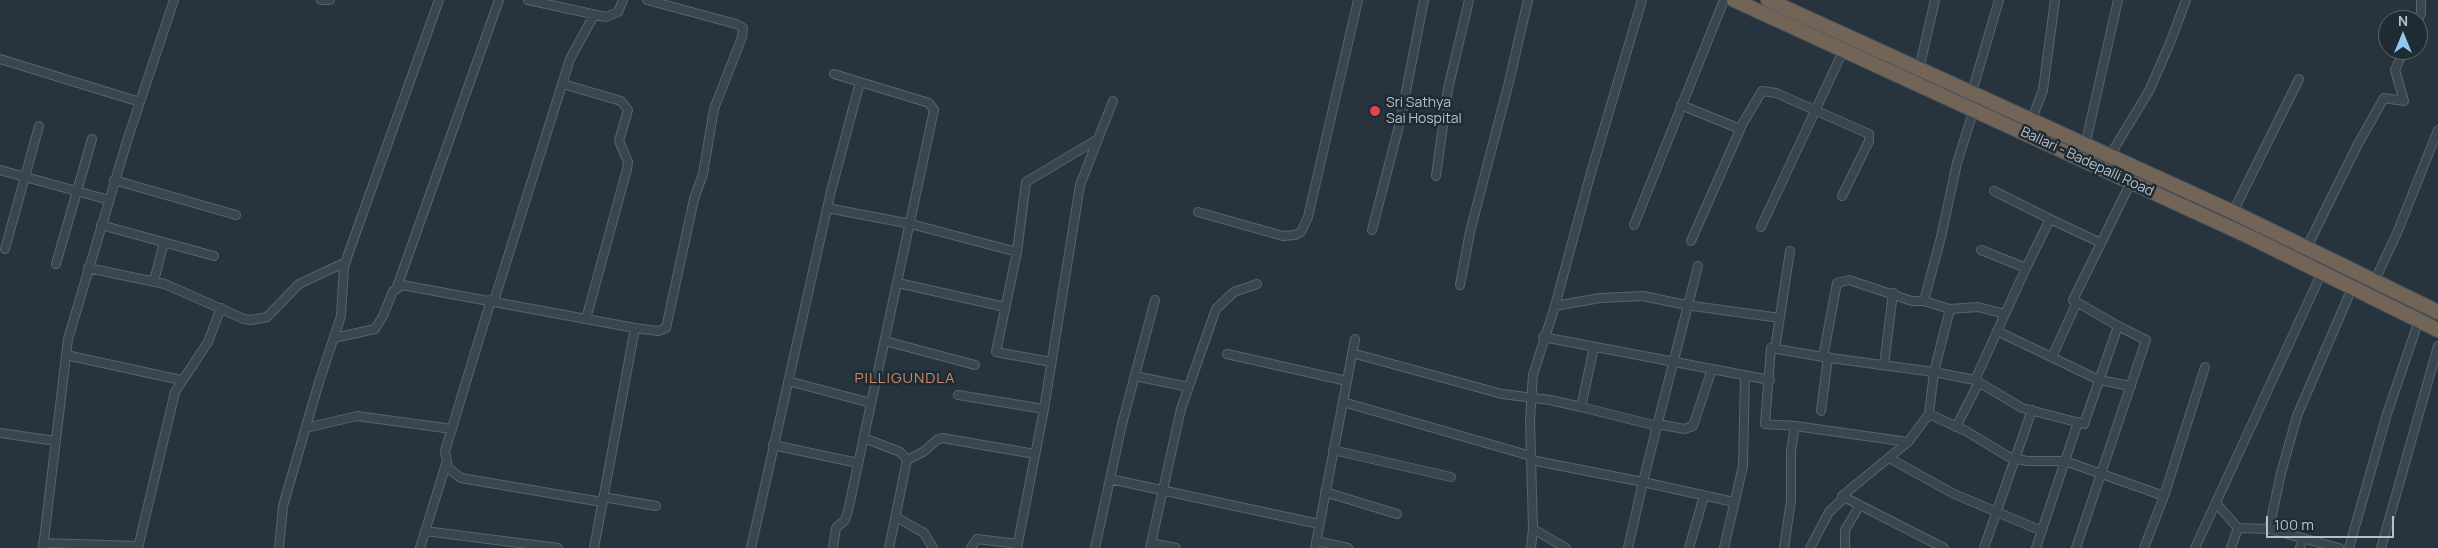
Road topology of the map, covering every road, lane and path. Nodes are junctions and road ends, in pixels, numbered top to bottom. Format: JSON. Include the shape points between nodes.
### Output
{"nodes":[{"id":1,"x":174,"y":0,"type":"edge"},
{"id":2,"x":322,"y":0,"type":"edge"},
{"id":3,"x":330,"y":0,"type":"edge"},
{"id":4,"x":439,"y":0,"type":"edge"},
{"id":5,"x":498,"y":0,"type":"edge"},
{"id":6,"x":528,"y":0,"type":"edge"},
{"id":7,"x":623,"y":0,"type":"edge"},
{"id":8,"x":648,"y":0,"type":"edge"},
{"id":9,"x":1358,"y":0,"type":"edge"},
{"id":10,"x":1424,"y":0,"type":"edge"},
{"id":11,"x":1470,"y":0,"type":"edge"},
{"id":12,"x":1528,"y":0,"type":"edge"},
{"id":13,"x":1642,"y":0,"type":"edge"},
{"id":14,"x":1724,"y":0,"type":"edge"},
{"id":15,"x":1734,"y":0,"type":"edge"},
{"id":16,"x":1768,"y":0,"type":"edge"},
{"id":17,"x":1935,"y":0,"type":"edge"},
{"id":18,"x":1999,"y":0,"type":"edge"},
{"id":19,"x":2055,"y":0,"type":"edge"},
{"id":20,"x":2118,"y":0,"type":"edge"},
{"id":21,"x":2186,"y":0,"type":"edge"},
{"id":22,"x":594,"y":15,"type":"junction"},
{"id":23,"x":1844,"y":49,"type":"junction"},
{"id":24,"x":0,"y":59,"type":"edge"},
{"id":25,"x":2400,"y":60,"type":"edge"},
{"id":26,"x":1919,"y":69,"type":"junction"},
{"id":27,"x":834,"y":74,"type":"dead end"},
{"id":28,"x":2299,"y":79,"type":"dead end"},
{"id":29,"x":860,"y":82,"type":"junction"},
{"id":30,"x":562,"y":84,"type":"junction"},
{"id":31,"x":1972,"y":92,"type":"junction"},
{"id":32,"x":1113,"y":101,"type":"dead end"},
{"id":33,"x":140,"y":102,"type":"junction"},
{"id":34,"x":1681,"y":105,"type":"junction"},
{"id":35,"x":1974,"y":109,"type":"junction"},
{"id":36,"x":1816,"y":110,"type":"junction"},
{"id":37,"x":2032,"y":119,"type":"junction"},
{"id":38,"x":39,"y":126,"type":"dead end"},
{"id":39,"x":1740,"y":129,"type":"junction"},
{"id":40,"x":2438,"y":130,"type":"edge"},
{"id":41,"x":92,"y":139,"type":"dead end"},
{"id":42,"x":1098,"y":139,"type":"junction"},
{"id":43,"x":2085,"y":146,"type":"junction"},
{"id":44,"x":2109,"y":157,"type":"junction"},
{"id":45,"x":0,"y":170,"type":"edge"},
{"id":46,"x":1436,"y":176,"type":"dead end"},
{"id":47,"x":26,"y":177,"type":"junction"},
{"id":48,"x":114,"y":180,"type":"junction"},
{"id":49,"x":2130,"y":182,"type":"junction"},
{"id":50,"x":1994,"y":191,"type":"dead end"},
{"id":51,"x":78,"y":192,"type":"junction"},
{"id":52,"x":1842,"y":196,"type":"dead end"},
{"id":53,"x":109,"y":200,"type":"junction"},
{"id":54,"x":827,"y":208,"type":"junction"},
{"id":55,"x":1198,"y":212,"type":"dead end"},
{"id":56,"x":2233,"y":212,"type":"junction"},
{"id":57,"x":236,"y":215,"type":"dead end"},
{"id":58,"x":2050,"y":219,"type":"junction"},
{"id":59,"x":911,"y":224,"type":"junction"},
{"id":60,"x":101,"y":225,"type":"junction"},
{"id":61,"x":1634,"y":226,"type":"dead end"},
{"id":62,"x":1761,"y":227,"type":"dead end"},
{"id":63,"x":1372,"y":230,"type":"dead end"},
{"id":64,"x":1691,"y":241,"type":"dead end"},
{"id":65,"x":164,"y":242,"type":"junction"},
{"id":66,"x":2101,"y":243,"type":"junction"},
{"id":67,"x":2312,"y":249,"type":"junction"},
{"id":68,"x":5,"y":250,"type":"dead end"},
{"id":69,"x":1981,"y":250,"type":"dead end"},
{"id":70,"x":1790,"y":251,"type":"dead end"},
{"id":71,"x":1017,"y":252,"type":"junction"},
{"id":72,"x":214,"y":256,"type":"dead end"},
{"id":73,"x":346,"y":262,"type":"junction"},
{"id":74,"x":56,"y":264,"type":"dead end"},
{"id":75,"x":2308,"y":265,"type":"junction"},
{"id":76,"x":1698,"y":266,"type":"dead end"},
{"id":77,"x":88,"y":268,"type":"junction"},
{"id":78,"x":2026,"y":268,"type":"junction"},
{"id":79,"x":2322,"y":272,"type":"junction"},
{"id":80,"x":2375,"y":280,"type":"junction"},
{"id":81,"x":154,"y":281,"type":"junction"},
{"id":82,"x":898,"y":283,"type":"junction"},
{"id":83,"x":1257,"y":284,"type":"dead end"},
{"id":84,"x":1460,"y":286,"type":"dead end"},
{"id":85,"x":397,"y":287,"type":"junction"},
{"id":86,"x":2352,"y":288,"type":"junction"},
{"id":87,"x":1894,"y":293,"type":"junction"},
{"id":88,"x":1155,"y":300,"type":"dead end"},
{"id":89,"x":492,"y":301,"type":"junction"},
{"id":90,"x":1924,"y":301,"type":"junction"},
{"id":91,"x":2077,"y":302,"type":"junction"},
{"id":92,"x":1687,"y":305,"type":"junction"},
{"id":93,"x":1555,"y":306,"type":"junction"},
{"id":94,"x":1006,"y":307,"type":"junction"},
{"id":95,"x":221,"y":308,"type":"junction"},
{"id":96,"x":1950,"y":310,"type":"junction"},
{"id":97,"x":2438,"y":312,"type":"edge"},
{"id":98,"x":2005,"y":314,"type":"junction"},
{"id":99,"x":586,"y":318,"type":"junction"},
{"id":100,"x":1780,"y":318,"type":"junction"},
{"id":101,"x":2419,"y":320,"type":"junction"},
{"id":102,"x":2118,"y":326,"type":"junction"},
{"id":103,"x":635,"y":328,"type":"junction"},
{"id":104,"x":2438,"y":330,"type":"edge"},
{"id":105,"x":1998,"y":331,"type":"junction"},
{"id":106,"x":1543,"y":337,"type":"junction"},
{"id":107,"x":334,"y":338,"type":"junction"},
{"id":108,"x":1355,"y":339,"type":"dead end"},
{"id":109,"x":884,"y":341,"type":"junction"},
{"id":110,"x":2438,"y":346,"type":"edge"},
{"id":111,"x":1594,"y":347,"type":"junction"},
{"id":112,"x":1775,"y":349,"type":"junction"},
{"id":113,"x":1352,"y":353,"type":"junction"},
{"id":114,"x":1227,"y":354,"type":"dead end"},
{"id":115,"x":66,"y":355,"type":"junction"},
{"id":116,"x":1826,"y":357,"type":"junction"},
{"id":117,"x":2052,"y":357,"type":"junction"},
{"id":118,"x":1051,"y":362,"type":"junction"},
{"id":119,"x":1673,"y":362,"type":"junction"},
{"id":120,"x":975,"y":364,"type":"dead end"},
{"id":121,"x":1884,"y":365,"type":"junction"},
{"id":122,"x":2205,"y":367,"type":"dead end"},
{"id":123,"x":1712,"y":369,"type":"junction"},
{"id":124,"x":1934,"y":372,"type":"junction"},
{"id":125,"x":1745,"y":375,"type":"junction"},
{"id":126,"x":1135,"y":376,"type":"junction"},
{"id":127,"x":181,"y":380,"type":"junction"},
{"id":128,"x":1770,"y":380,"type":"junction"},
{"id":129,"x":2100,"y":380,"type":"junction"},
{"id":130,"x":788,"y":381,"type":"junction"},
{"id":131,"x":1347,"y":381,"type":"junction"},
{"id":132,"x":1977,"y":381,"type":"junction"},
{"id":133,"x":2131,"y":386,"type":"junction"},
{"id":134,"x":1188,"y":387,"type":"junction"},
{"id":135,"x":958,"y":395,"type":"dead end"},
{"id":136,"x":1533,"y":399,"type":"junction"},
{"id":137,"x":1343,"y":402,"type":"junction"},
{"id":138,"x":871,"y":403,"type":"junction"},
{"id":139,"x":1581,"y":407,"type":"junction"},
{"id":140,"x":1044,"y":409,"type":"junction"},
{"id":141,"x":2032,"y":410,"type":"junction"},
{"id":142,"x":1821,"y":411,"type":"dead end"},
{"id":143,"x":1929,"y":414,"type":"junction"},
{"id":144,"x":2078,"y":422,"type":"junction"},
{"id":145,"x":1658,"y":425,"type":"junction"},
{"id":146,"x":1795,"y":426,"type":"junction"},
{"id":147,"x":1956,"y":427,"type":"junction"},
{"id":148,"x":306,"y":428,"type":"junction"},
{"id":149,"x":452,"y":429,"type":"junction"},
{"id":150,"x":0,"y":433,"type":"edge"},
{"id":151,"x":864,"y":438,"type":"junction"},
{"id":152,"x":56,"y":442,"type":"junction"},
{"id":153,"x":1908,"y":442,"type":"junction"},
{"id":154,"x":773,"y":445,"type":"junction"},
{"id":155,"x":1333,"y":450,"type":"junction"},
{"id":156,"x":1035,"y":454,"type":"junction"},
{"id":157,"x":1531,"y":458,"type":"junction"},
{"id":158,"x":1889,"y":458,"type":"junction"},
{"id":159,"x":2014,"y":458,"type":"junction"},
{"id":160,"x":906,"y":460,"type":"junction"},
{"id":161,"x":2065,"y":461,"type":"junction"},
{"id":162,"x":858,"y":463,"type":"junction"},
{"id":163,"x":446,"y":464,"type":"junction"},
{"id":164,"x":2102,"y":475,"type":"junction"},
{"id":165,"x":1451,"y":477,"type":"dead end"},
{"id":166,"x":1110,"y":480,"type":"junction"},
{"id":167,"x":1643,"y":482,"type":"junction"},
{"id":168,"x":1163,"y":489,"type":"junction"},
{"id":169,"x":1325,"y":492,"type":"junction"},
{"id":170,"x":1704,"y":496,"type":"junction"},
{"id":171,"x":2164,"y":496,"type":"junction"},
{"id":172,"x":1845,"y":497,"type":"junction"},
{"id":173,"x":603,"y":500,"type":"junction"},
{"id":174,"x":1734,"y":502,"type":"junction"},
{"id":175,"x":2216,"y":503,"type":"junction"},
{"id":176,"x":1860,"y":505,"type":"junction"},
{"id":177,"x":656,"y":506,"type":"dead end"},
{"id":178,"x":1996,"y":512,"type":"junction"},
{"id":179,"x":1397,"y":514,"type":"dead end"},
{"id":180,"x":896,"y":517,"type":"junction"},
{"id":181,"x":1319,"y":524,"type":"junction"},
{"id":182,"x":2238,"y":528,"type":"junction"},
{"id":183,"x":1533,"y":529,"type":"junction"},
{"id":184,"x":2270,"y":530,"type":"junction"},
{"id":185,"x":425,"y":531,"type":"junction"},
{"id":186,"x":2042,"y":531,"type":"junction"},
{"id":187,"x":2303,"y":538,"type":"junction"},
{"id":188,"x":1316,"y":544,"type":"edge"},
{"id":189,"x":43,"y":545,"type":"edge"},
{"id":190,"x":1018,"y":546,"type":"edge"},
{"id":191,"x":1150,"y":546,"type":"edge"},
{"id":192,"x":138,"y":547,"type":"edge"},
{"id":193,"x":279,"y":548,"type":"edge"},
{"id":194,"x":420,"y":548,"type":"edge"},
{"id":195,"x":558,"y":548,"type":"edge"},
{"id":196,"x":594,"y":548,"type":"edge"},
{"id":197,"x":750,"y":548,"type":"edge"},
{"id":198,"x":834,"y":548,"type":"edge"},
{"id":199,"x":889,"y":548,"type":"edge"},
{"id":200,"x":933,"y":548,"type":"edge"},
{"id":201,"x":971,"y":548,"type":"edge"},
{"id":202,"x":1095,"y":548,"type":"edge"},
{"id":203,"x":1176,"y":548,"type":"edge"},
{"id":204,"x":1348,"y":548,"type":"edge"},
{"id":205,"x":1531,"y":548,"type":"edge"},
{"id":206,"x":1566,"y":548,"type":"edge"},
{"id":207,"x":1628,"y":548,"type":"edge"},
{"id":208,"x":1689,"y":548,"type":"edge"},
{"id":209,"x":1724,"y":548,"type":"edge"},
{"id":210,"x":1784,"y":548,"type":"edge"},
{"id":211,"x":1810,"y":548,"type":"edge"},
{"id":212,"x":1845,"y":548,"type":"edge"},
{"id":213,"x":1944,"y":548,"type":"edge"},
{"id":214,"x":1984,"y":548,"type":"edge"},
{"id":215,"x":2036,"y":548,"type":"edge"},
{"id":216,"x":2076,"y":548,"type":"edge"},
{"id":217,"x":2144,"y":548,"type":"edge"},
{"id":218,"x":2195,"y":548,"type":"edge"},
{"id":219,"x":2231,"y":548,"type":"edge"},
{"id":220,"x":2300,"y":548,"type":"edge"},
{"id":221,"x":2339,"y":548,"type":"edge"},
{"id":222,"x":2349,"y":548,"type":"edge"},
{"id":223,"x":2381,"y":548,"type":"edge"}],
"edges":[{"from":1,"to":33,"type":"street"},
{"from":2,"to":3,"type":"street"},
{"from":4,"to":73,"type":"street"},
{"from":5,"to":85,"type":"street"},
{"from":6,"to":22,"type":"street"},
{"from":7,"to":22,"type":"street","via":[[618,12]]},
{"from":8,"to":103,"type":"street","via":[[743,28],[714,109],[703,174],[694,199],[667,324],[658,331]]},
{"from":9,"to":55,"type":"street","via":[[1308,217],[1301,232],[1295,236],[1282,236]]},
{"from":10,"to":63,"type":"street","via":[[1399,124]]},
{"from":11,"to":46,"type":"street","via":[[1448,89]]},
{"from":12,"to":84,"type":"street","via":[[1470,232]]},
{"from":13,"to":93,"type":"street"},
{"from":14,"to":34,"type":"street"},
{"from":15,"to":23,"type":"highway","name":"Ballari - Badepalli Road"},
{"from":16,"to":26,"type":"highway","name":"Ballari - Badepalli Road"},
{"from":17,"to":26,"type":"street"},
{"from":18,"to":31,"type":"street"},
{"from":19,"to":37,"type":"street","via":[[2043,90]]},
{"from":20,"to":43,"type":"street"},
{"from":21,"to":44,"type":"street","via":[[2149,91]]},
{"from":22,"to":30,"type":"street","via":[[573,53]]},
{"from":23,"to":35,"type":"highway","name":"Ballari - Badepalli Road"},
{"from":23,"to":36,"type":"street"},
{"from":24,"to":33,"type":"street"},
{"from":25,"to":67,"type":"street","via":[[2395,70],[2404,101],[2384,98],[2358,144]]},
{"from":26,"to":31,"type":"highway","name":"Ballari - Badepalli Road"},
{"from":27,"to":29,"type":"street"},
{"from":28,"to":56,"type":"street"},
{"from":29,"to":54,"type":"street"},
{"from":29,"to":59,"type":"street","via":[[934,107]]},
{"from":30,"to":89,"type":"street"},
{"from":30,"to":99,"type":"street","via":[[621,101],[628,110],[619,142],[627,158],[627,169]]},
{"from":31,"to":37,"type":"highway","name":"Ballari - Badepalli Road"},
{"from":32,"to":42,"type":"street"},
{"from":33,"to":48,"type":"street"},
{"from":34,"to":39,"type":"street"},
{"from":34,"to":61,"type":"street"},
{"from":35,"to":49,"type":"highway","name":"Ballari - Badepalli Road"},
{"from":35,"to":90,"type":"street","via":[[1957,163]]},
{"from":36,"to":39,"type":"street","via":[[1764,91],[1759,94]]},
{"from":36,"to":52,"type":"street","via":[[1870,136]]},
{"from":36,"to":62,"type":"street"},
{"from":37,"to":43,"type":"highway","name":"Ballari - Badepalli Road"},
{"from":38,"to":47,"type":"street"},
{"from":39,"to":64,"type":"street"},
{"from":40,"to":80,"type":"street"},
{"from":41,"to":51,"type":"street"},
{"from":42,"to":71,"type":"street","via":[[1026,182]]},
{"from":42,"to":118,"type":"street","via":[[1080,185]]},
{"from":43,"to":44,"type":"highway","name":"Ballari - Badepalli Road"},
{"from":44,"to":56,"type":"highway","name":"Ballari - Badepalli Road"},
{"from":45,"to":47,"type":"street"},
{"from":47,"to":51,"type":"street"},
{"from":47,"to":68,"type":"street"},
{"from":48,"to":53,"type":"street"},
{"from":48,"to":57,"type":"street"},
{"from":49,"to":66,"type":"street"},
{"from":49,"to":75,"type":"highway","name":"Ballari - Badepalli Road"},
{"from":50,"to":58,"type":"street"},
{"from":51,"to":53,"type":"street"},
{"from":51,"to":74,"type":"street"},
{"from":53,"to":60,"type":"street"},
{"from":54,"to":59,"type":"street"},
{"from":54,"to":130,"type":"street"},
{"from":56,"to":67,"type":"highway","name":"Ballari - Badepalli Road"},
{"from":58,"to":66,"type":"street"},
{"from":58,"to":78,"type":"street"},
{"from":59,"to":71,"type":"street"},
{"from":59,"to":82,"type":"street"},
{"from":60,"to":65,"type":"street"},
{"from":60,"to":77,"type":"street"},
{"from":65,"to":72,"type":"street"},
{"from":65,"to":81,"type":"street"},
{"from":66,"to":91,"type":"street","via":[[2073,300]]},
{"from":67,"to":75,"type":"highway"},
{"from":67,"to":80,"type":"highway","name":"Ballari - Badepalli Road"},
{"from":69,"to":78,"type":"street"},
{"from":70,"to":100,"type":"street"},
{"from":71,"to":94,"type":"street"},
{"from":73,"to":95,"type":"street","via":[[299,284],[267,317],[260,320],[244,319]]},
{"from":73,"to":107,"type":"street","via":[[342,311]]},
{"from":75,"to":79,"type":"highway","name":"Ballari - Badepalli Road"},
{"from":76,"to":92,"type":"street"},
{"from":77,"to":81,"type":"street"},
{"from":77,"to":115,"type":"street"},
{"from":78,"to":98,"type":"street"},
{"from":79,"to":86,"type":"highway","name":"Ballari - Badepalli Road"},
{"from":79,"to":175,"type":"street"},
{"from":80,"to":97,"type":"highway","name":"Ballari - Badepalli Road"},
{"from":81,"to":95,"type":"street"},
{"from":82,"to":94,"type":"street"},
{"from":82,"to":109,"type":"street"},
{"from":83,"to":134,"type":"street","via":[[1234,292],[1220,304]]},
{"from":85,"to":89,"type":"street","via":[[410,285]]},
{"from":85,"to":107,"type":"street","via":[[374,329]]},
{"from":86,"to":101,"type":"highway","name":"Ballari - Badepalli Road"},
{"from":86,"to":184,"type":"street","via":[[2297,416],[2281,472]]},
{"from":87,"to":90,"type":"street","via":[[1912,301]]},
{"from":87,"to":116,"type":"street","via":[[1849,280],[1837,282]]},
{"from":87,"to":121,"type":"street"},
{"from":88,"to":126,"type":"street"},
{"from":89,"to":99,"type":"street"},
{"from":89,"to":149,"type":"street"},
{"from":90,"to":96,"type":"street"},
{"from":91,"to":102,"type":"street"},
{"from":91,"to":117,"type":"street"},
{"from":92,"to":93,"type":"street","via":[[1644,296],[1600,298]]},
{"from":92,"to":100,"type":"street"},
{"from":92,"to":119,"type":"street"},
{"from":93,"to":106,"type":"street"},
{"from":94,"to":118,"type":"street","via":[[996,352]]},
{"from":95,"to":127,"type":"street","via":[[208,342]]},
{"from":96,"to":98,"type":"street","via":[[1978,307]]},
{"from":96,"to":124,"type":"street"},
{"from":98,"to":105,"type":"street"},
{"from":99,"to":103,"type":"street"},
{"from":100,"to":112,"type":"street"},
{"from":101,"to":104,"type":"highway","name":"Ballari - Badepalli Road"},
{"from":101,"to":222,"type":"street","via":[[2387,414]]},
{"from":102,"to":129,"type":"street"},
{"from":102,"to":133,"type":"street","via":[[2146,340]]},
{"from":103,"to":173,"type":"street"},
{"from":105,"to":117,"type":"street"},
{"from":105,"to":132,"type":"street"},
{"from":106,"to":111,"type":"street"},
{"from":106,"to":136,"type":"street","via":[[1533,375]]},
{"from":107,"to":148,"type":"street"},
{"from":108,"to":113,"type":"street"},
{"from":109,"to":120,"type":"street"},
{"from":109,"to":138,"type":"street"},
{"from":110,"to":223,"type":"street"},
{"from":111,"to":119,"type":"street"},
{"from":111,"to":139,"type":"street"},
{"from":112,"to":116,"type":"street"},
{"from":112,"to":128,"type":"street","via":[[1771,348]]},
{"from":113,"to":131,"type":"street"},
{"from":113,"to":136,"type":"street","via":[[1502,394]]},
{"from":114,"to":131,"type":"street"},
{"from":115,"to":127,"type":"street"},
{"from":115,"to":152,"type":"street"},
{"from":116,"to":121,"type":"street"},
{"from":116,"to":142,"type":"street"},
{"from":117,"to":129,"type":"street"},
{"from":118,"to":140,"type":"street"},
{"from":119,"to":123,"type":"street"},
{"from":119,"to":145,"type":"street"},
{"from":121,"to":124,"type":"street"},
{"from":122,"to":171,"type":"street"},
{"from":123,"to":125,"type":"street"},
{"from":123,"to":145,"type":"street","via":[[1693,426],[1684,430]]},
{"from":124,"to":132,"type":"street"},
{"from":124,"to":143,"type":"street"},
{"from":125,"to":128,"type":"street"},
{"from":125,"to":174,"type":"street","via":[[1742,466]]},
{"from":126,"to":134,"type":"street"},
{"from":126,"to":166,"type":"street"},
{"from":127,"to":192,"type":"street","via":[[175,392]]},
{"from":128,"to":146,"type":"street","via":[[1766,424]]},
{"from":129,"to":133,"type":"street"},
{"from":129,"to":144,"type":"street","via":[[2084,424]]},
{"from":130,"to":138,"type":"street"},
{"from":130,"to":154,"type":"street"},
{"from":131,"to":137,"type":"street"},
{"from":132,"to":141,"type":"street","via":[[2022,408]]},
{"from":132,"to":147,"type":"street"},
{"from":133,"to":164,"type":"street"},
{"from":134,"to":168,"type":"street"},
{"from":135,"to":140,"type":"street"},
{"from":136,"to":139,"type":"street"},
{"from":136,"to":157,"type":"street"},
{"from":137,"to":155,"type":"street"},
{"from":137,"to":157,"type":"street"},
{"from":138,"to":151,"type":"street"},
{"from":139,"to":145,"type":"street"},
{"from":140,"to":156,"type":"street"},
{"from":141,"to":144,"type":"street"},
{"from":141,"to":159,"type":"street"},
{"from":143,"to":147,"type":"street"},
{"from":143,"to":153,"type":"street"},
{"from":144,"to":161,"type":"street"},
{"from":145,"to":167,"type":"street"},
{"from":146,"to":153,"type":"street"},
{"from":146,"to":210,"type":"street","via":[[1791,451],[1791,501]]},
{"from":147,"to":159,"type":"street"},
{"from":148,"to":149,"type":"street","via":[[357,416]]},
{"from":148,"to":193,"type":"street","via":[[282,511]]},
{"from":149,"to":163,"type":"street","via":[[445,450]]},
{"from":150,"to":152,"type":"street"},
{"from":151,"to":160,"type":"street","via":[[900,452]]},
{"from":151,"to":162,"type":"street"},
{"from":152,"to":189,"type":"street"},
{"from":153,"to":158,"type":"street"},
{"from":154,"to":162,"type":"street"},
{"from":154,"to":197,"type":"street"},
{"from":155,"to":165,"type":"street"},
{"from":155,"to":169,"type":"street"},
{"from":156,"to":160,"type":"street","via":[[942,438]]},
{"from":156,"to":190,"type":"street"},
{"from":157,"to":167,"type":"street"},
{"from":157,"to":183,"type":"street"},
{"from":158,"to":172,"type":"street","via":[[1842,496]]},
{"from":158,"to":178,"type":"street","via":[[1954,494]]},
{"from":159,"to":161,"type":"street"},
{"from":159,"to":178,"type":"street"},
{"from":160,"to":180,"type":"street"},
{"from":161,"to":164,"type":"street"},
{"from":161,"to":186,"type":"street"},
{"from":162,"to":198,"type":"street","via":[[846,517],[836,528]]},
{"from":163,"to":173,"type":"street","via":[[460,478]]},
{"from":163,"to":185,"type":"street"},
{"from":164,"to":171,"type":"street"},
{"from":164,"to":216,"type":"street"},
{"from":166,"to":168,"type":"street"},
{"from":166,"to":202,"type":"street"},
{"from":167,"to":170,"type":"street"},
{"from":167,"to":207,"type":"street"},
{"from":168,"to":181,"type":"street"},
{"from":168,"to":191,"type":"street"},
{"from":169,"to":179,"type":"street"},
{"from":169,"to":181,"type":"street"},
{"from":170,"to":174,"type":"street"},
{"from":170,"to":208,"type":"street"},
{"from":171,"to":217,"type":"street"},
{"from":172,"to":176,"type":"street"},
{"from":172,"to":211,"type":"street","via":[[1829,512]]},
{"from":173,"to":177,"type":"street"},
{"from":173,"to":196,"type":"street"},
{"from":174,"to":209,"type":"street"},
{"from":175,"to":182,"type":"street"},
{"from":175,"to":218,"type":"street"},
{"from":176,"to":212,"type":"street","via":[[1846,528]]},
{"from":176,"to":213,"type":"street"},
{"from":178,"to":186,"type":"street"},
{"from":178,"to":214,"type":"street"},
{"from":180,"to":199,"type":"street"},
{"from":180,"to":200,"type":"street","via":[[924,533]]},
{"from":181,"to":188,"type":"street"},
{"from":182,"to":184,"type":"street"},
{"from":182,"to":219,"type":"street"},
{"from":183,"to":205,"type":"street"},
{"from":183,"to":206,"type":"street"},
{"from":184,"to":187,"type":"street"},
{"from":185,"to":194,"type":"street"},
{"from":185,"to":195,"type":"street"},
{"from":186,"to":215,"type":"street"},
{"from":187,"to":220,"type":"street"},
{"from":187,"to":221,"type":"street"},
{"from":188,"to":204,"type":"street"},
{"from":189,"to":192,"type":"street"},
{"from":190,"to":201,"type":"street","via":[[977,539]]},
{"from":191,"to":203,"type":"street"}]}
